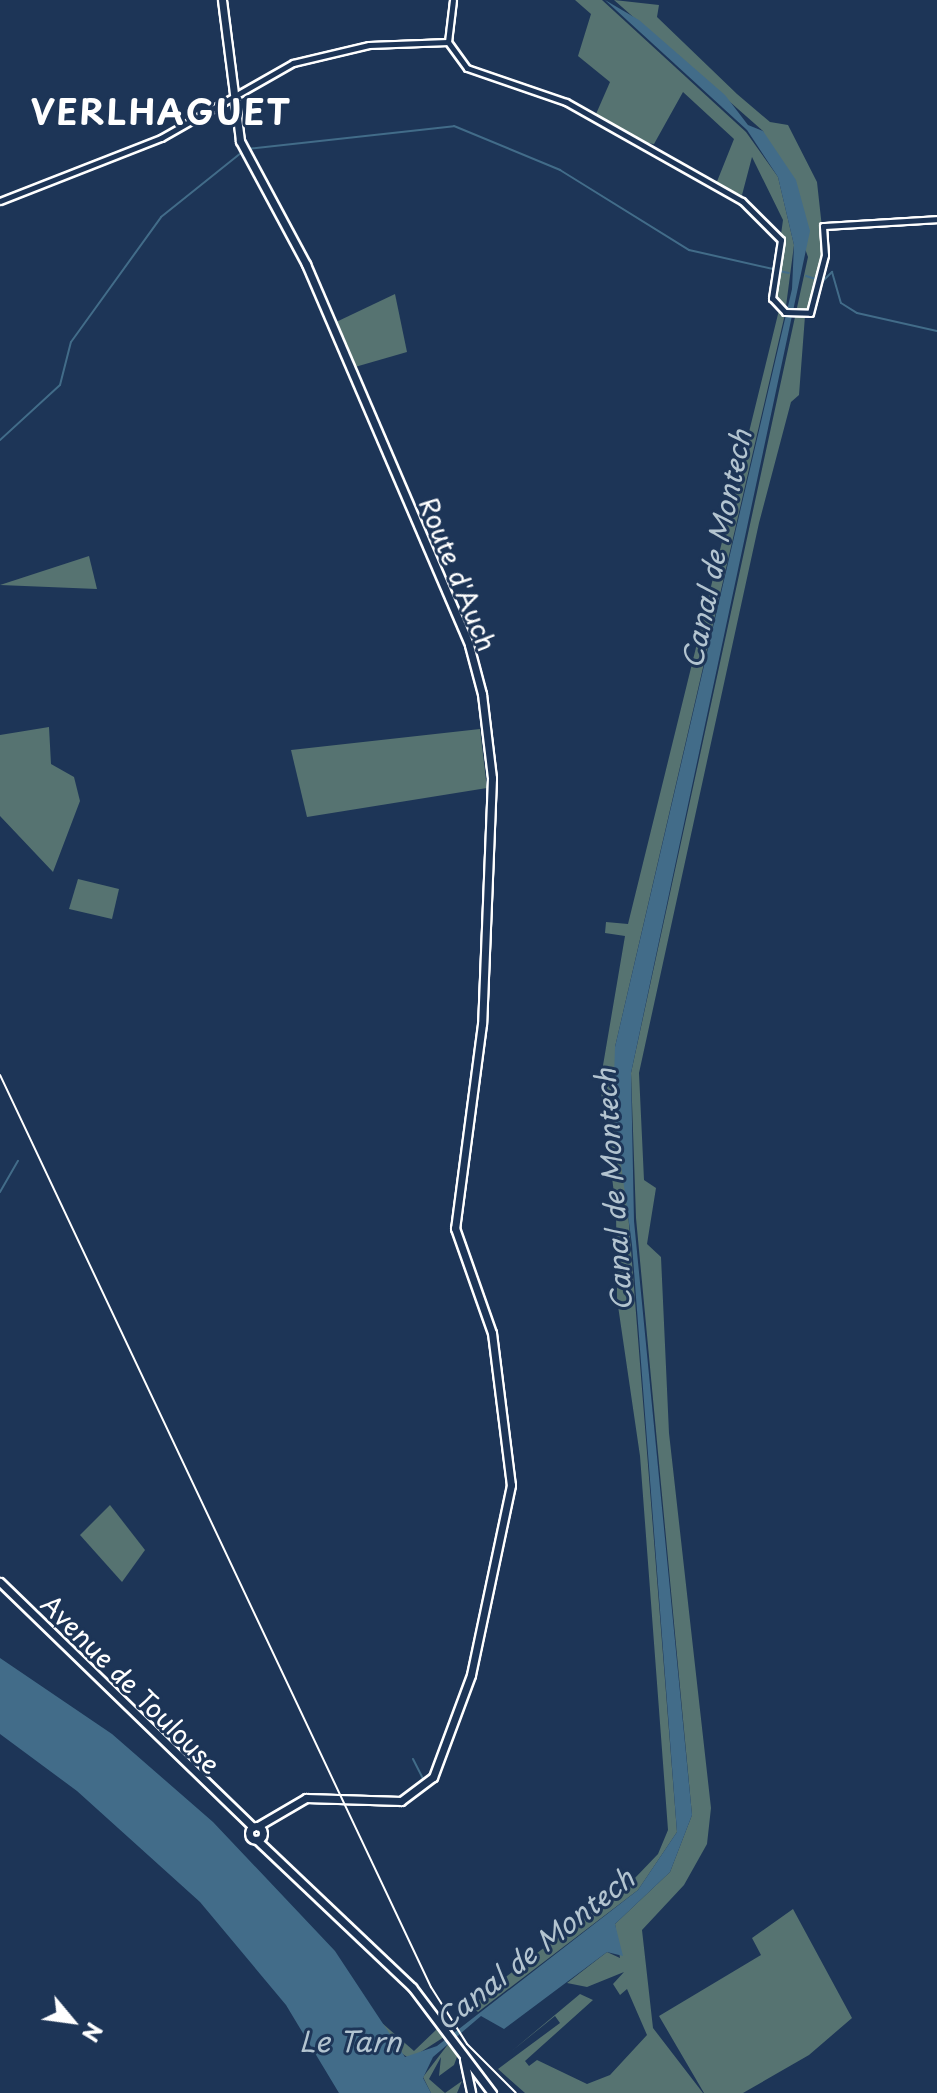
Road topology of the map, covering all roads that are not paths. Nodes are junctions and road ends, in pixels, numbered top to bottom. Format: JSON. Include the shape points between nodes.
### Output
{"nodes":[{"id":1,"x":222,"y":0,"type":"edge"},
{"id":2,"x":453,"y":0,"type":"edge"},
{"id":3,"x":448,"y":42,"type":"junction"},
{"id":4,"x":232,"y":99,"type":"junction"},
{"id":5,"x":0,"y":201,"type":"edge"},
{"id":6,"x":937,"y":219,"type":"edge"},
{"id":7,"x":0,"y":1582,"type":"edge"},
{"id":8,"x":257,"y":1832,"type":"junction"},
{"id":9,"x":459,"y":2050,"type":"junction"},
{"id":10,"x":483,"y":2080,"type":"junction"},
{"id":11,"x":469,"y":2082,"type":"junction"},
{"id":12,"x":471,"y":2093,"type":"edge"},
{"id":13,"x":492,"y":2093,"type":"edge"}],
"edges":[{"from":1,"to":4,"type":"main road","name":"Route d'Auch"},
{"from":2,"to":3,"type":"street"},
{"from":3,"to":4,"type":"street","via":[[322,55]]},
{"from":3,"to":6,"type":"street","via":[[467,68],[566,102],[742,201],[781,240],[774,307],[785,312],[810,313],[825,255],[823,226]]},
{"from":4,"to":5,"type":"street","via":[[161,138]]},
{"from":4,"to":8,"type":"main road","name":"Route d'Auch","via":[[245,150],[306,264],[469,645],[482,694],[492,812],[482,1034],[458,1197],[458,1244],[492,1333],[511,1485],[468,1686],[437,1770],[421,1790],[389,1804],[306,1798],[272,1814]]},
{"from":7,"to":8,"type":"main road","name":"Avenue de Toulouse"},
{"from":8,"to":9,"type":"main road","name":"Avenue de Toulouse","via":[[412,1987]]},
{"from":9,"to":10,"type":"main road","name":"Avenue de Toulouse"},
{"from":9,"to":11,"type":"main road"},
{"from":10,"to":11,"type":"main road"},
{"from":10,"to":13,"type":"main road","name":"Avenue de Toulouse"},
{"from":11,"to":12,"type":"main road"}]}
